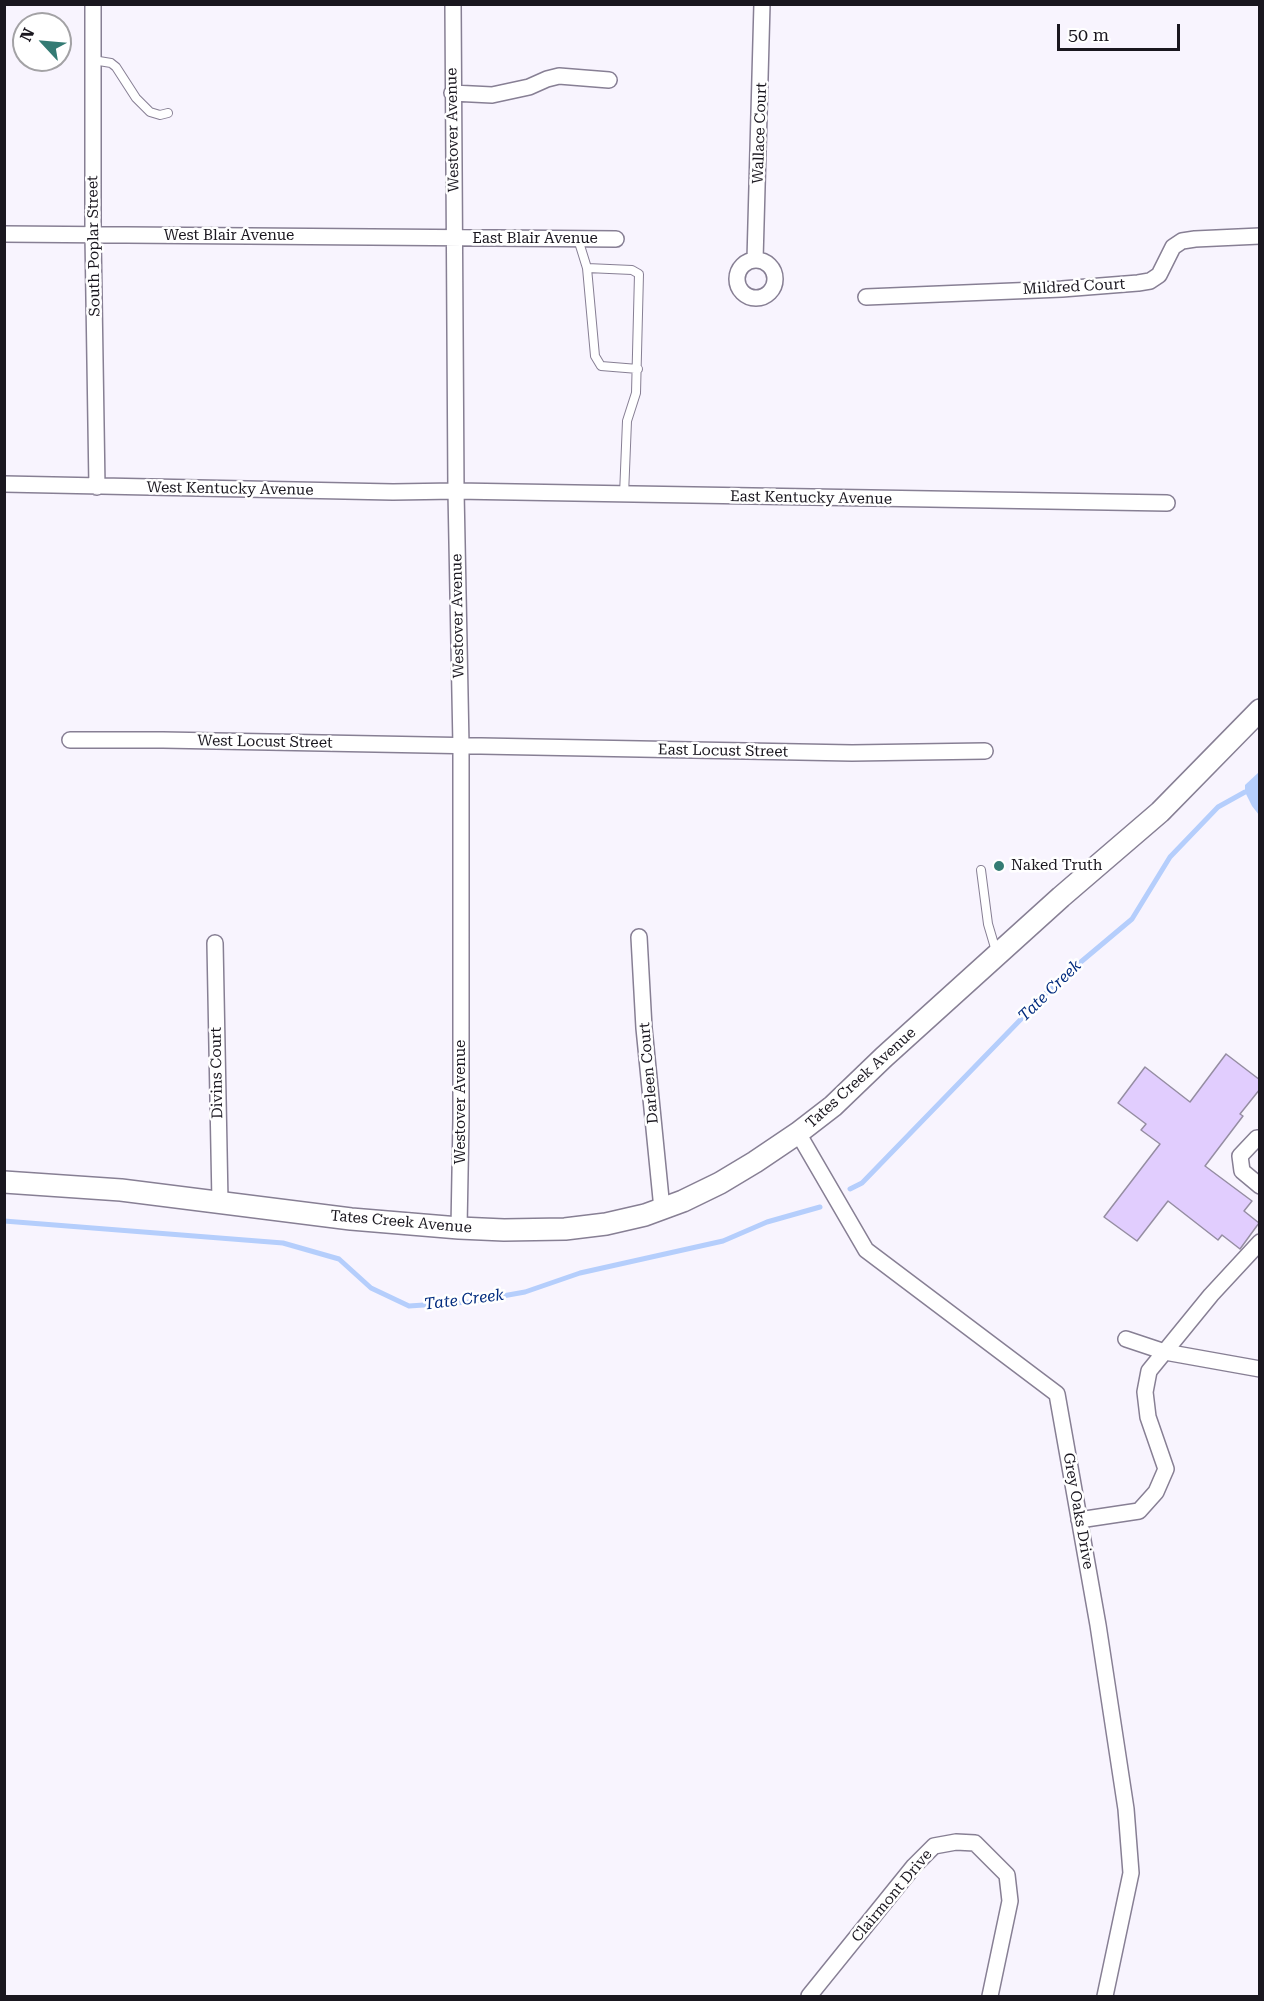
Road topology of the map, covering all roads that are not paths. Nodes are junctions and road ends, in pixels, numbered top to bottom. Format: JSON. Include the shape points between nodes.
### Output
{"nodes":[{"id":1,"x":93,"y":4,"type":"edge"},
{"id":2,"x":453,"y":4,"type":"edge"},
{"id":3,"x":762,"y":4,"type":"edge"},
{"id":4,"x":93,"y":60,"type":"junction"},
{"id":5,"x":609,"y":80,"type":"dead end"},
{"id":6,"x":452,"y":93,"type":"junction"},
{"id":7,"x":168,"y":113,"type":"dead end"},
{"id":8,"x":4,"y":234,"type":"edge"},
{"id":9,"x":93,"y":235,"type":"junction"},
{"id":10,"x":1260,"y":236,"type":"edge"},
{"id":11,"x":454,"y":238,"type":"junction"},
{"id":12,"x":578,"y":239,"type":"junction"},
{"id":13,"x":615,"y":239,"type":"dead end"},
{"id":14,"x":756,"y":261,"type":"dead end"},
{"id":15,"x":587,"y":268,"type":"junction"},
{"id":16,"x":866,"y":297,"type":"dead end"},
{"id":17,"x":638,"y":369,"type":"junction"},
{"id":18,"x":4,"y":484,"type":"edge"},
{"id":19,"x":97,"y":487,"type":"junction"},
{"id":20,"x":456,"y":491,"type":"junction"},
{"id":21,"x":624,"y":495,"type":"junction"},
{"id":22,"x":1167,"y":503,"type":"dead end"},
{"id":23,"x":1260,"y":710,"type":"edge"},
{"id":24,"x":70,"y":740,"type":"dead end"},
{"id":25,"x":460,"y":746,"type":"junction"},
{"id":26,"x":985,"y":751,"type":"dead end"},
{"id":27,"x":981,"y":870,"type":"dead end"},
{"id":28,"x":639,"y":937,"type":"dead end"},
{"id":29,"x":215,"y":943,"type":"dead end"},
{"id":30,"x":998,"y":956,"type":"junction"},
{"id":31,"x":798,"y":1133,"type":"junction"},
{"id":32,"x":1260,"y":1138,"type":"edge"},
{"id":33,"x":4,"y":1182,"type":"edge"},
{"id":34,"x":1260,"y":1186,"type":"edge"},
{"id":35,"x":220,"y":1202,"type":"junction"},
{"id":36,"x":662,"y":1209,"type":"junction"},
{"id":37,"x":459,"y":1228,"type":"junction"},
{"id":38,"x":1260,"y":1242,"type":"edge"},
{"id":39,"x":1126,"y":1339,"type":"dead end"},
{"id":40,"x":1165,"y":1352,"type":"junction"},
{"id":41,"x":1260,"y":1369,"type":"edge"},
{"id":42,"x":1079,"y":1520,"type":"junction"},
{"id":43,"x":809,"y":1996,"type":"edge"},
{"id":44,"x":990,"y":1996,"type":"edge"},
{"id":45,"x":1105,"y":1996,"type":"edge"}],
"edges":[{"from":1,"to":4,"type":"street","name":"South Poplar Street"},
{"from":2,"to":6,"type":"street","name":"Westover Avenue"},
{"from":3,"to":14,"type":"street","name":"Wallace Court"},
{"from":4,"to":7,"type":"lane","via":[[116,67],[150,112]]},
{"from":4,"to":9,"type":"street","name":"South Poplar Street"},
{"from":5,"to":6,"type":"street","via":[[559,76],[492,95]]},
{"from":6,"to":11,"type":"street","name":"Westover Avenue"},
{"from":8,"to":9,"type":"street","name":"West Blair Avenue"},
{"from":9,"to":11,"type":"street","name":"West Blair Avenue"},
{"from":9,"to":19,"type":"street","name":"South Poplar Street"},
{"from":10,"to":16,"type":"street","name":"Mildred Court","via":[[1182,241],[1173,247],[1159,275],[1138,283]]},
{"from":11,"to":12,"type":"street","name":"East Blair Avenue"},
{"from":11,"to":20,"type":"street","name":"Westover Avenue"},
{"from":12,"to":13,"type":"street","name":"East Blair Avenue"},
{"from":12,"to":15,"type":"lane"},
{"from":15,"to":17,"type":"lane","via":[[595,356],[601,366]]},
{"from":15,"to":17,"type":"lane","via":[[632,270],[639,274]]},
{"from":17,"to":21,"type":"lane","via":[[636,393],[627,421]]},
{"from":18,"to":19,"type":"street","name":"West Kentucky Avenue"},
{"from":19,"to":20,"type":"street","name":"West Kentucky Avenue"},
{"from":20,"to":21,"type":"street","name":"East Kentucky Avenue"},
{"from":20,"to":25,"type":"street","name":"Westover Avenue"},
{"from":21,"to":22,"type":"street","name":"East Kentucky Avenue"},
{"from":23,"to":30,"type":"main road","name":"Tates Creek Avenue","via":[[1160,812]]},
{"from":24,"to":25,"type":"street","name":"West Locust Street"},
{"from":25,"to":26,"type":"street","name":"East Locust Street","via":[[852,753]]},
{"from":25,"to":37,"type":"street","name":"Westover Avenue"},
{"from":27,"to":30,"type":"lane","via":[[988,924]]},
{"from":28,"to":36,"type":"street","name":"Darleen Court"},
{"from":29,"to":35,"type":"street","name":"Divins Court"},
{"from":30,"to":31,"type":"main road","name":"Tates Creek Avenue"},
{"from":31,"to":36,"type":"main road","name":"Tates Creek Avenue","via":[[720,1183]]},
{"from":31,"to":42,"type":"street","name":"Grey Oaks Drive","via":[[866,1250],[1057,1394]]},
{"from":32,"to":34,"type":"street","via":[[1240,1156],[1242,1171]]},
{"from":33,"to":35,"type":"main road","name":"Tates Creek Avenue"},
{"from":35,"to":37,"type":"main road","name":"Tates Creek Avenue"},
{"from":36,"to":37,"type":"main road","name":"Tates Creek Avenue","via":[[606,1224],[566,1229]]},
{"from":38,"to":40,"type":"street"},
{"from":39,"to":40,"type":"street"},
{"from":40,"to":41,"type":"street"},
{"from":40,"to":42,"type":"street","via":[[1149,1371],[1145,1392],[1148,1417],[1166,1468],[1156,1492],[1139,1511]]},
{"from":42,"to":45,"type":"street","name":"Grey Oaks Drive","via":[[1126,1809],[1131,1873]]},
{"from":43,"to":44,"type":"street","name":"Clairmont Drive","via":[[914,1866],[934,1846],[956,1842],[975,1844],[1007,1875],[1010,1901]]}]}
